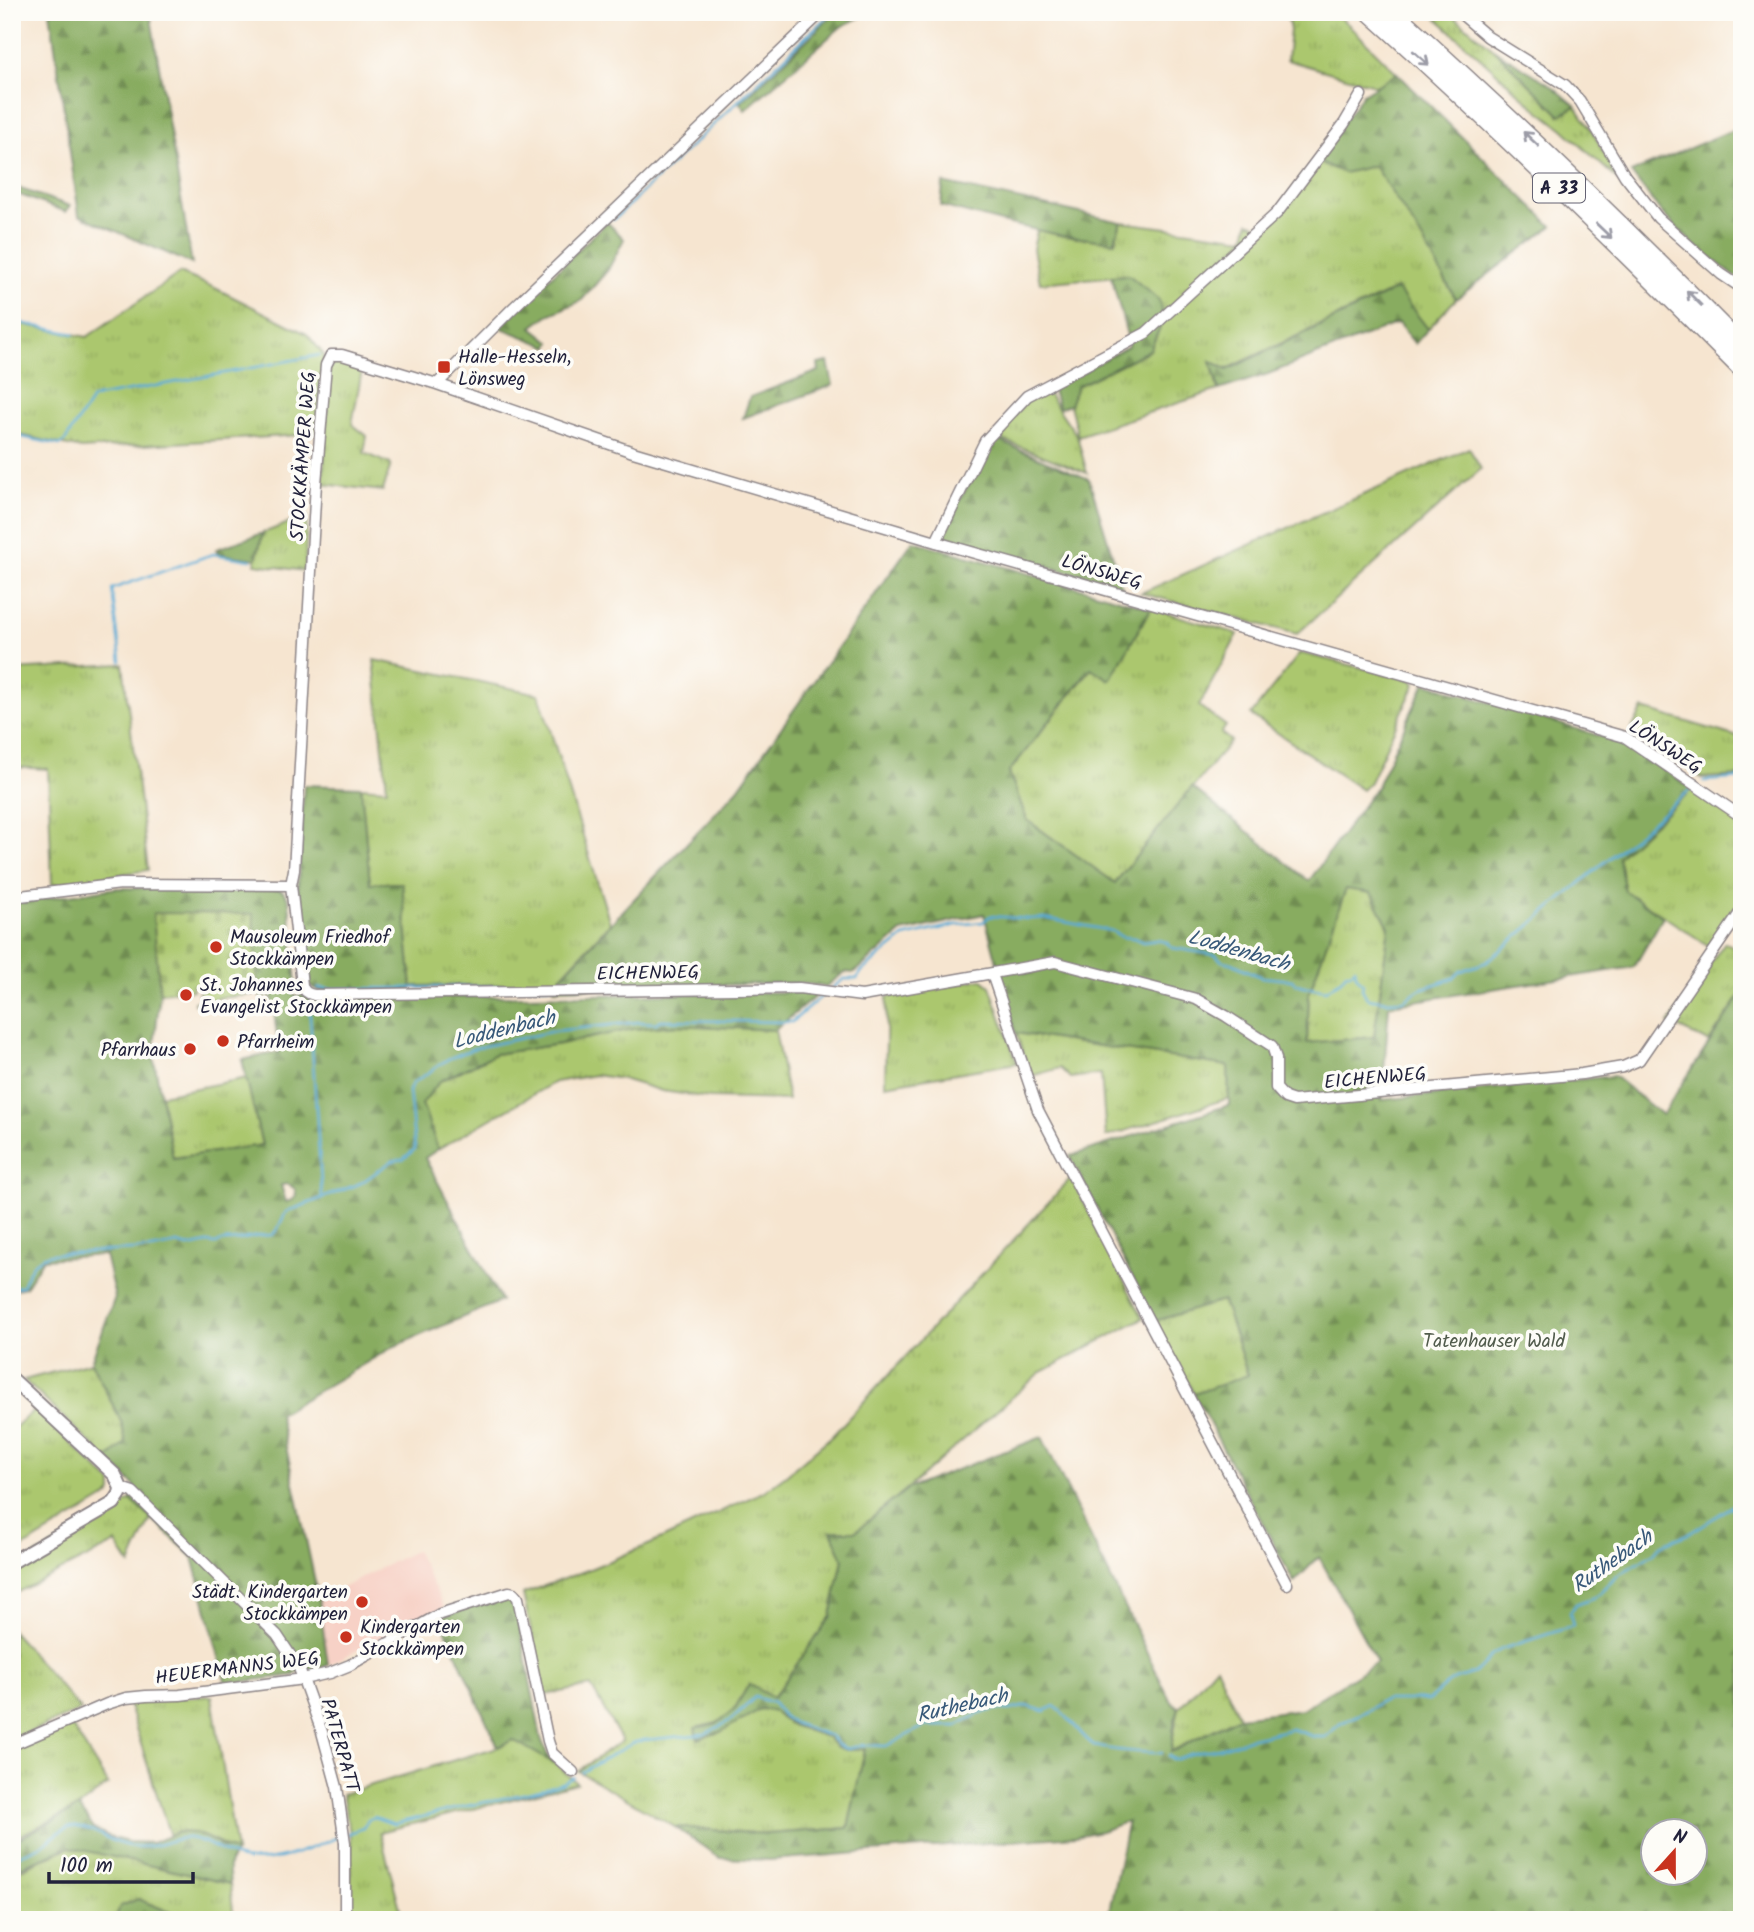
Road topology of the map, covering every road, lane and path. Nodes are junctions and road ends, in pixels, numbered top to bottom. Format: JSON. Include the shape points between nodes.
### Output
{"nodes":[{"id":1,"x":822,"y":12,"type":"edge"},
{"id":2,"x":1370,"y":12,"type":"edge"},
{"id":3,"x":1393,"y":12,"type":"edge"},
{"id":4,"x":1459,"y":12,"type":"edge"},
{"id":5,"x":1361,"y":94,"type":"dead end"},
{"id":6,"x":1742,"y":288,"type":"edge"},
{"id":7,"x":1742,"y":347,"type":"edge"},
{"id":8,"x":1742,"y":369,"type":"edge"},
{"id":9,"x":438,"y":384,"type":"junction"},
{"id":10,"x":936,"y":542,"type":"junction"},
{"id":11,"x":1742,"y":817,"type":"edge"},
{"id":12,"x":291,"y":885,"type":"junction"},
{"id":13,"x":12,"y":897,"type":"edge"},
{"id":14,"x":1742,"y":910,"type":"edge"},
{"id":15,"x":992,"y":974,"type":"junction"},
{"id":16,"x":12,"y":1379,"type":"edge"},
{"id":17,"x":121,"y":1488,"type":"junction"},
{"id":18,"x":12,"y":1562,"type":"edge"},
{"id":19,"x":1287,"y":1584,"type":"dead end"},
{"id":20,"x":303,"y":1679,"type":"junction"},
{"id":21,"x":12,"y":1745,"type":"edge"},
{"id":22,"x":573,"y":1772,"type":"dead end"},
{"id":23,"x":345,"y":1920,"type":"edge"}],
"edges":[{"from":1,"to":9,"type":"street"},
{"from":2,"to":8,"type":"highway","number":"A 33","one_way":true,"via":[[1560,189]]},
{"from":7,"to":3,"type":"highway","number":"A 33","one_way":true,"via":[[1563,170]]},
{"from":4,"to":6,"type":"street","via":[[1564,85],[1580,101],[1625,176],[1658,218]]},
{"from":5,"to":10,"type":"street","via":[[1277,213],[1146,333],[1027,396],[985,441]]},
{"from":9,"to":10,"type":"street","name":"LÖNSWEG","via":[[633,452]]},
{"from":9,"to":12,"type":"street","name":"STOCKKÄMPER WEG","via":[[337,354],[331,355],[326,365]]},
{"from":10,"to":11,"type":"street","name":"LÖNSWEG","via":[[1625,737]]},
{"from":12,"to":13,"type":"street","via":[[121,884]]},
{"from":12,"to":15,"type":"street","name":"EICHENWEG","via":[[304,990],[314,995],[799,988],[862,996]]},
{"from":14,"to":15,"type":"street","name":"EICHENWEG","via":[[1639,1060],[1582,1074],[1351,1097],[1285,1098],[1276,1088],[1272,1046],[1196,999],[1055,962]]},
{"from":15,"to":19,"type":"street","via":[[1038,1110]]},
{"from":16,"to":17,"type":"street","via":[[115,1475]]},
{"from":17,"to":18,"type":"street","via":[[114,1503]]},
{"from":17,"to":20,"type":"street","name":"PATERPATT","via":[[133,1492],[277,1635]]},
{"from":20,"to":21,"type":"street","name":"HEUERMANNS WEG","via":[[126,1698]]},
{"from":20,"to":22,"type":"street","name":"HEUERMANNS WEG","via":[[350,1665],[440,1614],[514,1593],[548,1741],[552,1753]]},
{"from":20,"to":23,"type":"street","name":"PATERPATT","via":[[337,1787],[345,1843]]}]}
